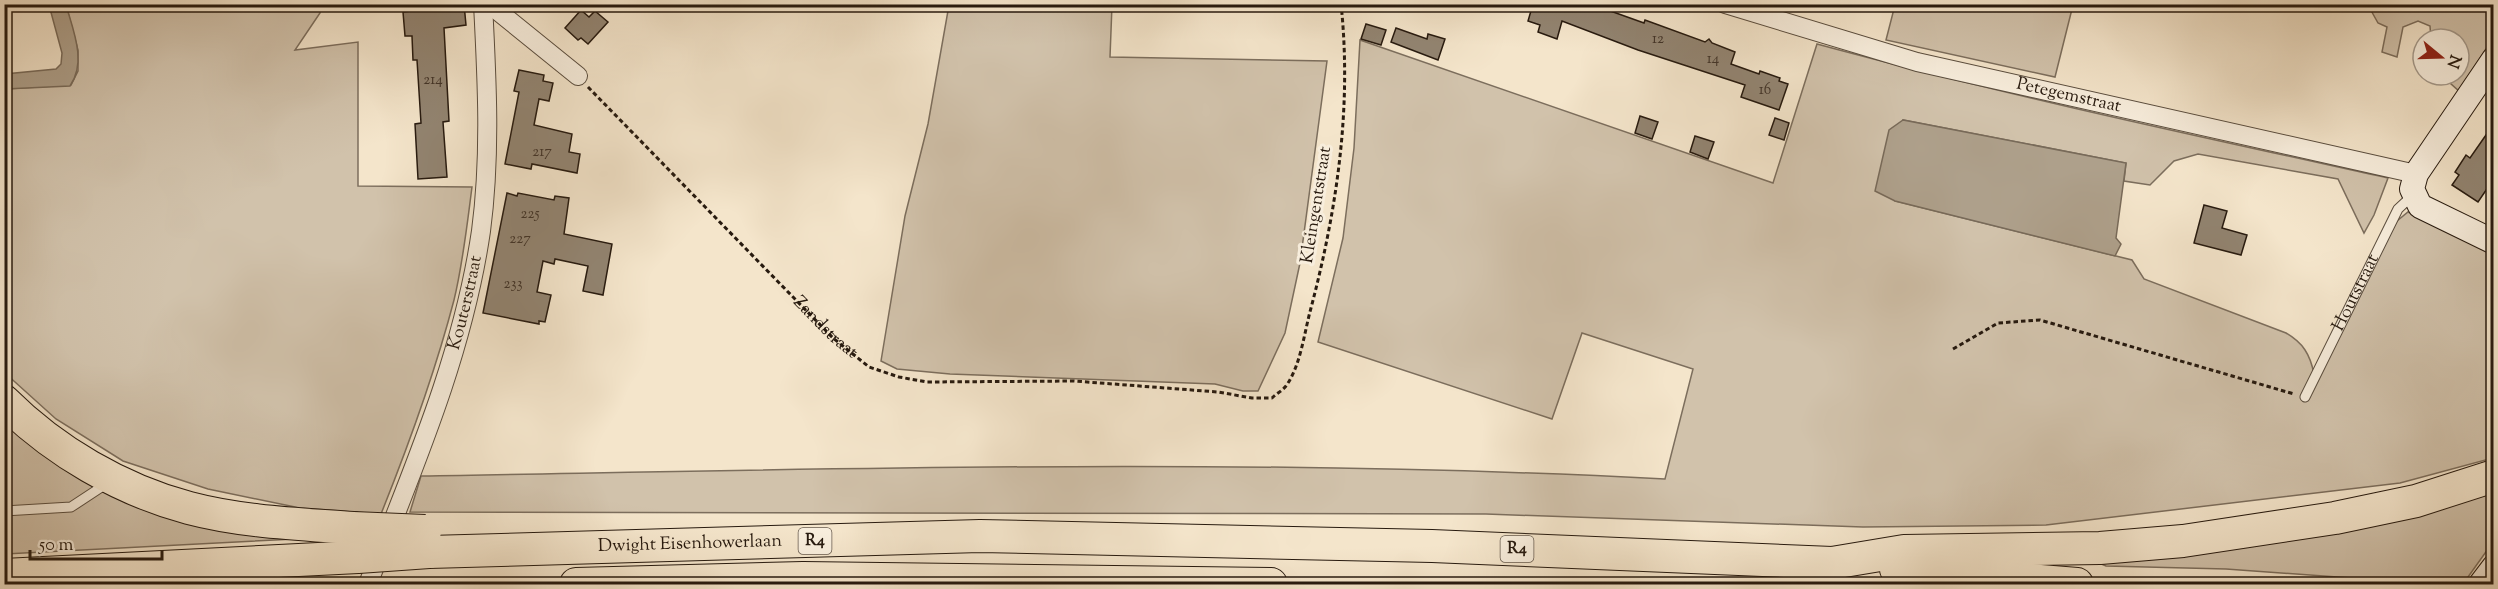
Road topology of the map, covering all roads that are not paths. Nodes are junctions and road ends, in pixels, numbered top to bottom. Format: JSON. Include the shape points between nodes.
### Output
{"nodes":[{"id":1,"x":483,"y":4,"type":"edge"},
{"id":2,"x":489,"y":4,"type":"edge"},
{"id":3,"x":1725,"y":4,"type":"edge"},
{"id":4,"x":2493,"y":59,"type":"edge"},
{"id":5,"x":578,"y":76,"type":"road end"},
{"id":6,"x":2415,"y":185,"type":"junction"},
{"id":7,"x":2493,"y":242,"type":"edge"},
{"id":8,"x":2305,"y":398,"type":"road end"},
{"id":9,"x":4,"y":401,"type":"edge"},
{"id":10,"x":2493,"y":476,"type":"edge"},
{"id":11,"x":113,"y":479,"type":"junction"},
{"id":12,"x":4,"y":511,"type":"edge"},
{"id":13,"x":360,"y":557,"type":"edge"},
{"id":14,"x":1832,"y":563,"type":"junction"},
{"id":15,"x":2493,"y":567,"type":"edge"},
{"id":16,"x":4,"y":575,"type":"edge"},
{"id":17,"x":576,"y":585,"type":"edge"},
{"id":18,"x":1271,"y":585,"type":"edge"},
{"id":19,"x":2077,"y":585,"type":"edge"},
{"id":20,"x":2481,"y":585,"type":"edge"}],
"edges":[{"from":1,"to":13,"type":"street","name":"Kouterstraat","via":[[488,84],[486,176],[471,283],[441,396]]},
{"from":2,"to":5,"type":"street"},
{"from":3,"to":6,"type":"street","name":"Petegemstraat","via":[[1917,62]]},
{"from":4,"to":6,"type":"street","name":"Houtstraat"},
{"from":6,"to":7,"type":"street","via":[[2420,206]]},
{"from":6,"to":8,"type":"lane","name":"Houtstraat","via":[[2398,209]]},
{"from":9,"to":11,"type":"highway","via":[[51,441]]},
{"from":10,"to":14,"type":"highway","via":[[2416,501],[2335,518],[2183,541],[2100,548],[1904,551]]},
{"from":11,"to":12,"type":"lane","via":[[71,507]]},
{"from":11,"to":13,"type":"highway","via":[[190,508],[270,522]]},
{"from":13,"to":14,"type":"highway","name":"Dwight Eisenhowerlaan","number":"R4","bridge":true,"via":[[427,542],[614,548],[980,536],[1432,546]]},
{"from":13,"to":16,"type":"highway","number":"R4"},
{"from":14,"to":19,"type":"highway","number":"R4"},
{"from":15,"to":20,"type":"street"},
{"from":17,"to":18,"type":"highway","name":"Dwight Eisenhowerlaan","number":"R4","via":[[803,578]]}]}
